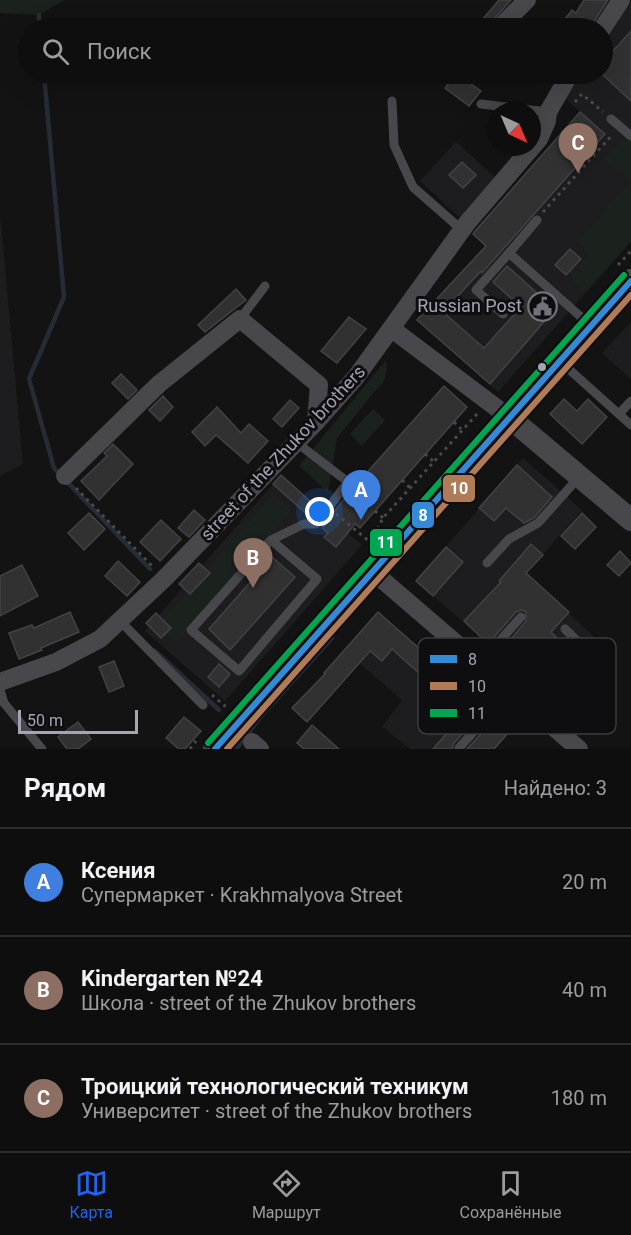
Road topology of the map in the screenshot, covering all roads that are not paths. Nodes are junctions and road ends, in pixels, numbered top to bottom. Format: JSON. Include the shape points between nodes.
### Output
{"nodes":[{"id":1,"x":527,"y":0,"type":"edge"},
{"id":2,"x":621,"y":0,"type":"edge"},
{"id":3,"x":509,"y":18,"type":"edge"},
{"id":4,"x":610,"y":18,"type":"edge"},
{"id":5,"x":564,"y":84,"type":"edge"},
{"id":6,"x":392,"y":101,"type":"dead end"},
{"id":7,"x":481,"y":104,"type":"dead end"},
{"id":8,"x":548,"y":112,"type":"junction"},
{"id":9,"x":611,"y":118,"type":"road end"},
{"id":10,"x":631,"y":136,"type":"edge"},
{"id":11,"x":537,"y":220,"type":"road end"},
{"id":12,"x":462,"y":230,"type":"junction"},
{"id":13,"x":509,"y":252,"type":"junction"},
{"id":14,"x":631,"y":281,"type":"edge"},
{"id":15,"x":265,"y":286,"type":"dead end"},
{"id":16,"x":503,"y":314,"type":"dead end"},
{"id":17,"x":240,"y":319,"type":"junction"},
{"id":18,"x":590,"y":325,"type":"junction"},
{"id":19,"x":392,"y":329,"type":"junction"},
{"id":20,"x":559,"y":360,"type":"junction"},
{"id":21,"x":356,"y":377,"type":"junction"},
{"id":22,"x":319,"y":385,"type":"junction"},
{"id":23,"x":631,"y":401,"type":"edge"},
{"id":24,"x":619,"y":414,"type":"junction"},
{"id":25,"x":510,"y":418,"type":"junction"},
{"id":26,"x":316,"y":422,"type":"junction"},
{"id":27,"x":631,"y":426,"type":"edge"},
{"id":28,"x":297,"y":442,"type":"junction"},
{"id":29,"x":65,"y":476,"type":"road end"},
{"id":30,"x":580,"y":476,"type":"junction"},
{"id":31,"x":631,"y":520,"type":"edge"},
{"id":32,"x":271,"y":540,"type":"junction"},
{"id":33,"x":487,"y":563,"type":"dead end"},
{"id":34,"x":372,"y":571,"type":"junction"},
{"id":35,"x":521,"y":617,"type":"dead end"},
{"id":36,"x":120,"y":621,"type":"junction"},
{"id":37,"x":565,"y":629,"type":"dead end"},
{"id":38,"x":451,"y":638,"type":"edge"},
{"id":39,"x":502,"y":638,"type":"edge"},
{"id":40,"x":574,"y":638,"type":"edge"},
{"id":41,"x":0,"y":682,"type":"edge"},
{"id":42,"x":0,"y":690,"type":"edge"},
{"id":43,"x":203,"y":705,"type":"dead end"},
{"id":44,"x":474,"y":734,"type":"edge"},
{"id":45,"x":562,"y":734,"type":"edge"},
{"id":46,"x":206,"y":745,"type":"edge"},
{"id":47,"x":459,"y":748,"type":"edge"},
{"id":48,"x":42,"y":749,"type":"edge"},
{"id":49,"x":579,"y":749,"type":"edge"}],
"edges":[{"from":1,"to":3,"type":"street"},
{"from":2,"to":4,"type":"street"},
{"from":5,"to":8,"type":"street","name":"street of the Zhukov brothers"},
{"from":6,"to":12,"type":"lane","via":[[394,145],[413,187]]},
{"from":7,"to":8,"type":"lane"},
{"from":8,"to":12,"type":"street","name":"street of the Zhukov brothers","via":[[539,140]]},
{"from":9,"to":10,"type":"lane"},
{"from":11,"to":13,"type":"lane"},
{"from":12,"to":19,"type":"street","name":"street of the Zhukov brothers"},
{"from":13,"to":16,"type":"lane","via":[[476,290]]},
{"from":13,"to":18,"type":"lane"},
{"from":14,"to":18,"type":"main road"},
{"from":15,"to":17,"type":"lane"},
{"from":17,"to":22,"type":"street"},
{"from":17,"to":29,"type":"street","via":[[159,384]]},
{"from":18,"to":20,"type":"main road"},
{"from":19,"to":21,"type":"street","name":"street of the Zhukov brothers"},
{"from":19,"to":25,"type":"street"},
{"from":20,"to":24,"type":"lane"},
{"from":20,"to":25,"type":"main road"},
{"from":21,"to":22,"type":"street"},
{"from":21,"to":26,"type":"street","name":"street of the Zhukov brothers"},
{"from":22,"to":26,"type":"street"},
{"from":23,"to":24,"type":"lane"},
{"from":24,"to":27,"type":"lane"},
{"from":25,"to":30,"type":"street"},
{"from":25,"to":34,"type":"main road"},
{"from":26,"to":28,"type":"street","name":"street of the Zhukov brothers"},
{"from":28,"to":32,"type":"lane","via":[[348,482],[316,525],[304,524]]},
{"from":28,"to":36,"type":"street","name":"street of the Zhukov brothers"},
{"from":30,"to":31,"type":"street"},
{"from":30,"to":33,"type":"lane","via":[[538,523],[509,538]]},
{"from":32,"to":32,"type":"lane","via":[[191,630],[239,671],[317,579]]},
{"from":34,"to":38,"type":"street"},
{"from":34,"to":46,"type":"main road"},
{"from":35,"to":39,"type":"lane"},
{"from":36,"to":41,"type":"street","name":"street of the Zhukov brothers","via":[[100,639],[56,662]]},
{"from":36,"to":43,"type":"lane"},
{"from":37,"to":40,"type":"lane"},
{"from":42,"to":48,"type":"lane","via":[[4,703]]},
{"from":44,"to":47,"type":"lane"},
{"from":45,"to":49,"type":"street"}]}
